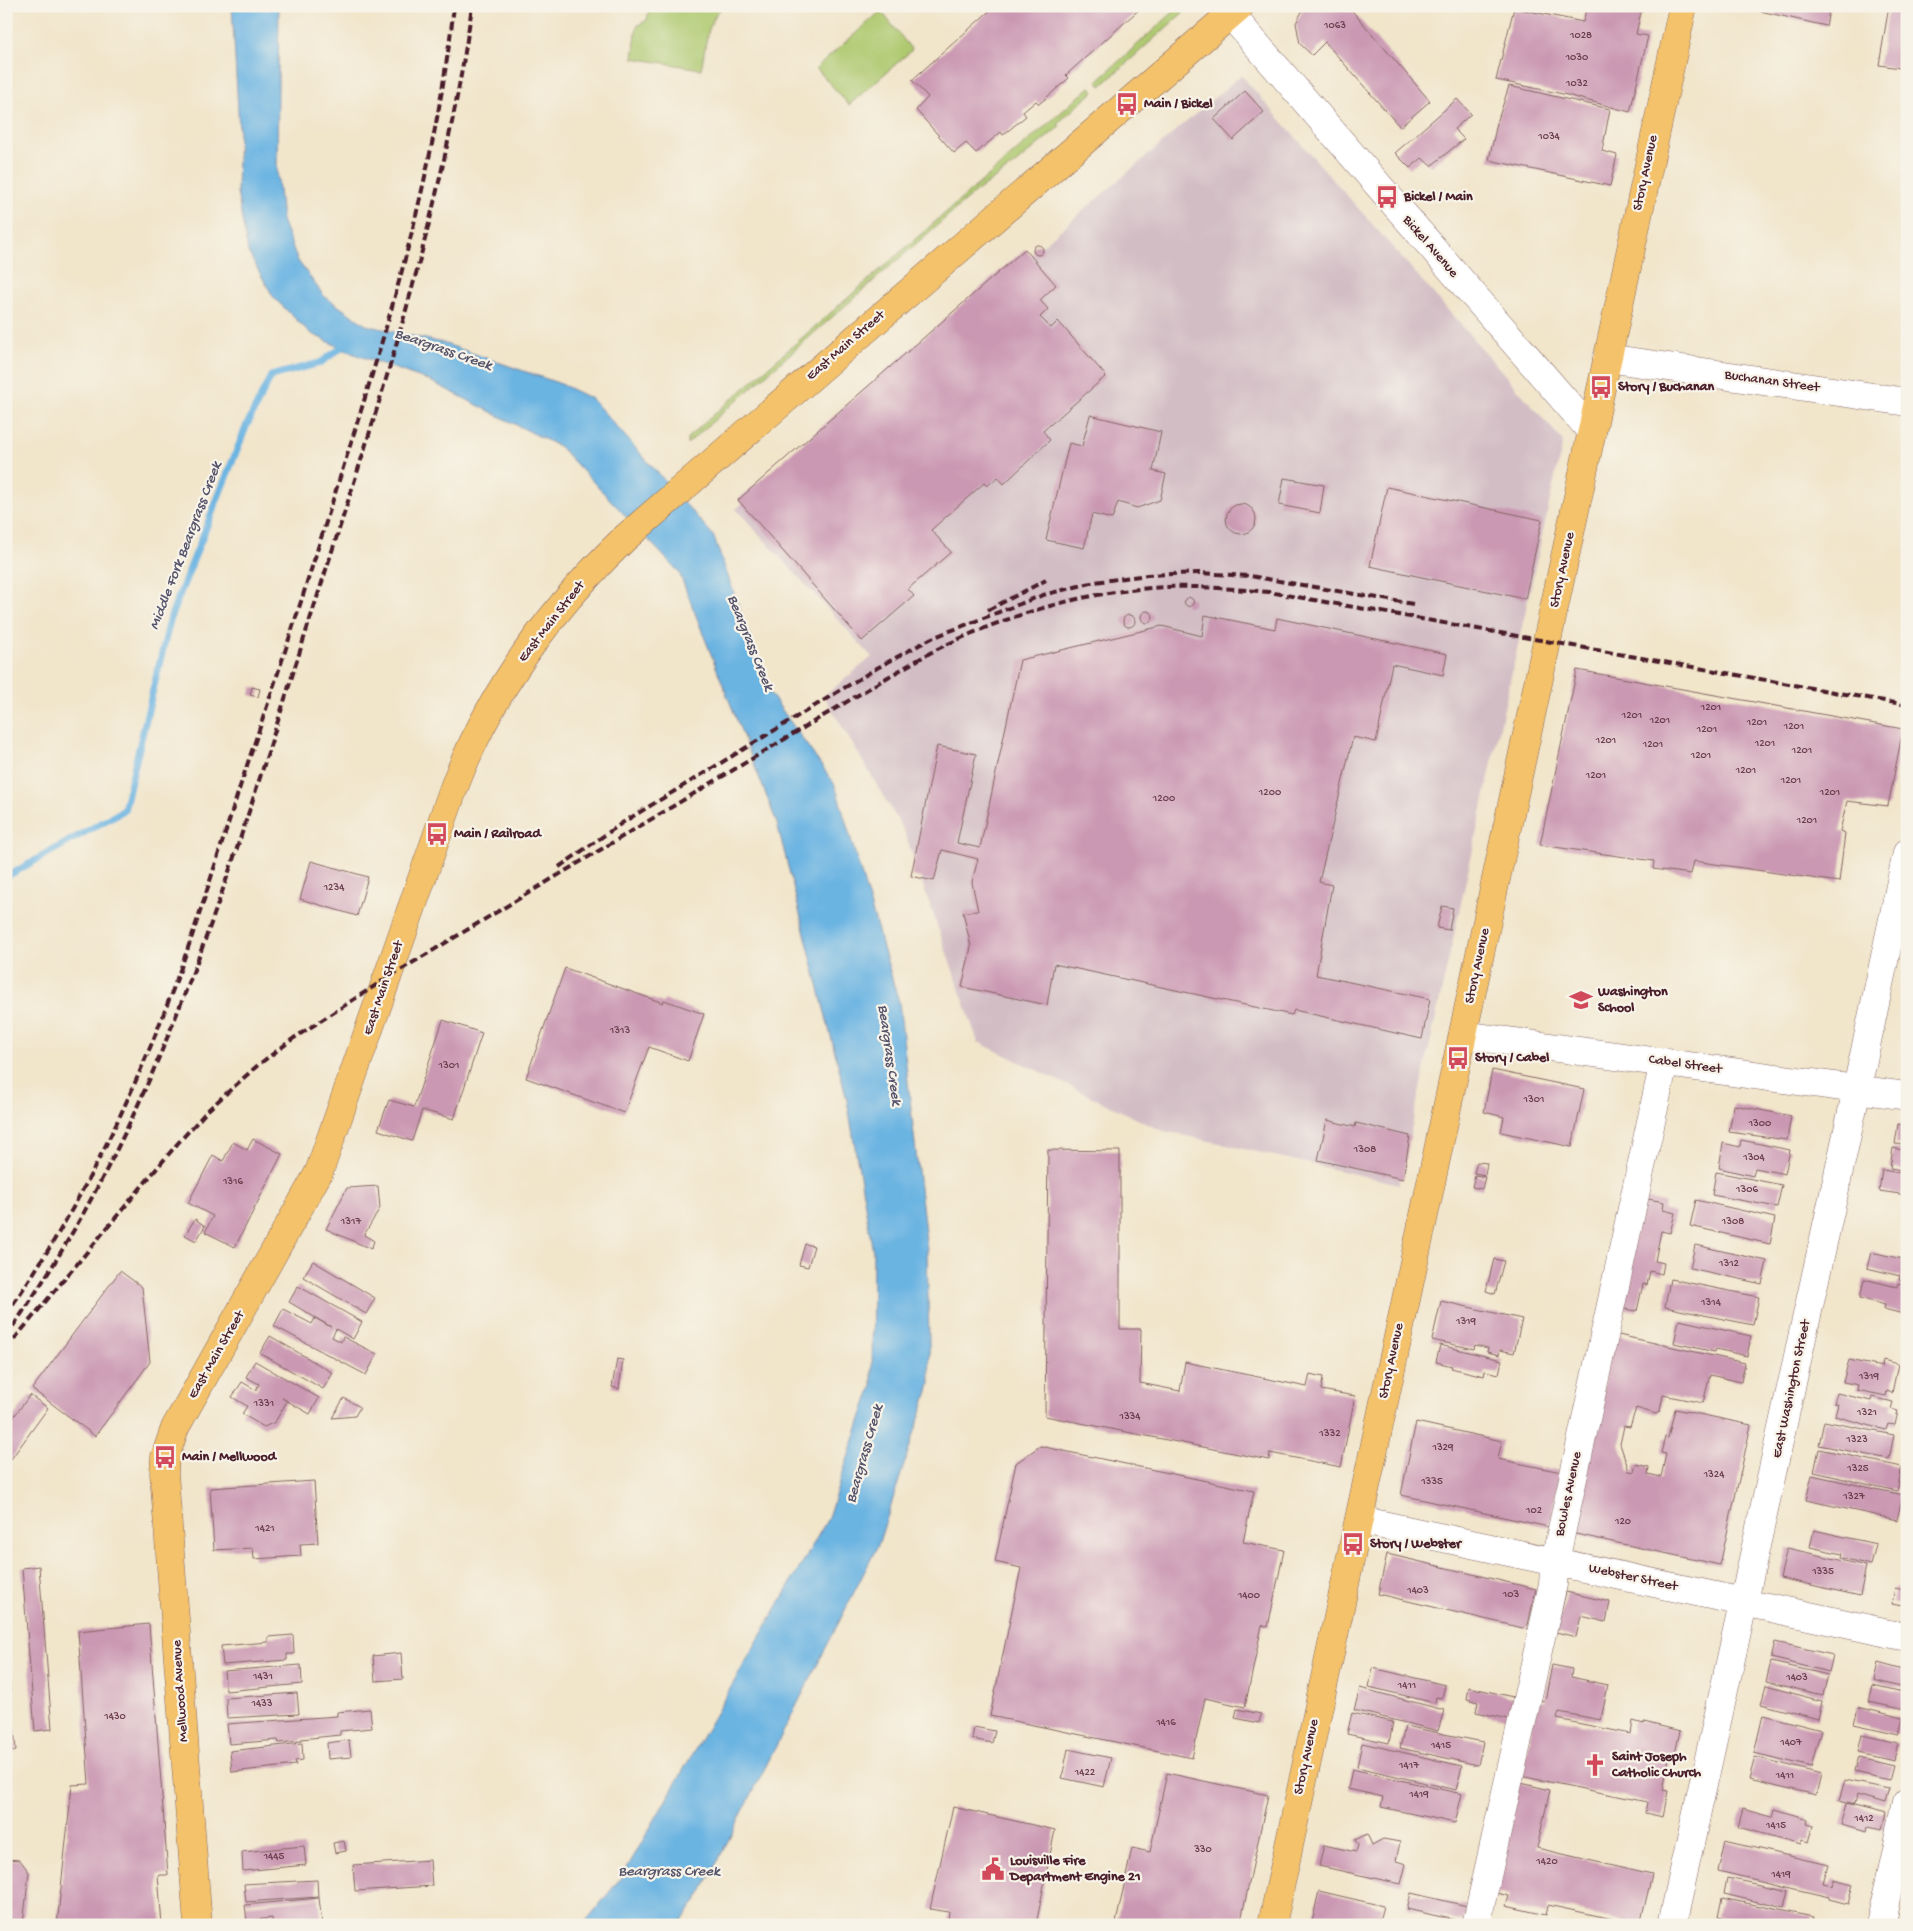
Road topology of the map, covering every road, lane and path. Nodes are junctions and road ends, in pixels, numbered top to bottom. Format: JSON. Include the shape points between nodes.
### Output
{"nodes":[{"id":1,"x":1683,"y":6,"type":"edge"},
{"id":2,"x":1235,"y":10,"type":"edge"},
{"id":3,"x":1607,"y":358,"type":"junction"},
{"id":4,"x":1907,"y":402,"type":"edge"},
{"id":5,"x":1592,"y":432,"type":"junction"},
{"id":6,"x":1907,"y":853,"type":"edge"},
{"id":7,"x":1463,"y":1035,"type":"junction"},
{"id":8,"x":1664,"y":1062,"type":"junction"},
{"id":9,"x":1857,"y":1088,"type":"junction"},
{"id":10,"x":1907,"y":1096,"type":"edge"},
{"id":11,"x":165,"y":1457,"type":"joint"},
{"id":12,"x":1359,"y":1520,"type":"junction"},
{"id":13,"x":1555,"y":1561,"type":"junction"},
{"id":14,"x":1745,"y":1602,"type":"junction"},
{"id":15,"x":1907,"y":1637,"type":"edge"},
{"id":16,"x":1907,"y":1803,"type":"edge"},
{"id":17,"x":198,"y":1925,"type":"edge"},
{"id":18,"x":1272,"y":1925,"type":"edge"},
{"id":19,"x":1476,"y":1925,"type":"edge"},
{"id":20,"x":1672,"y":1925,"type":"edge"},
{"id":21,"x":1880,"y":1925,"type":"edge"}],
"edges":[{"from":1,"to":3,"type":"main road","name":"Story Avenue"},
{"from":2,"to":5,"type":"street","name":"Bickel Avenue"},
{"from":2,"to":11,"type":"main road","name":"East Main Street","via":[[625,538],[566,600],[528,650],[467,752],[320,1172],[175,1428]]},
{"from":3,"to":4,"type":"street","name":"Buchanan Street"},
{"from":3,"to":5,"type":"main road","name":"Story Avenue"},
{"from":5,"to":7,"type":"main road","name":"Story Avenue"},
{"from":6,"to":9,"type":"street","name":"East Washington Street"},
{"from":7,"to":8,"type":"street","name":"Cabel Street"},
{"from":7,"to":12,"type":"main road","name":"Story Avenue"},
{"from":8,"to":9,"type":"street","name":"Cabel Street"},
{"from":8,"to":13,"type":"street","name":"Bowles Avenue"},
{"from":9,"to":10,"type":"street","name":"Cabel Street"},
{"from":9,"to":14,"type":"street","name":"East Washington Street"},
{"from":11,"to":17,"type":"main road","name":"Mellwood Avenue"},
{"from":12,"to":13,"type":"street","name":"Webster Street"},
{"from":12,"to":18,"type":"main road","name":"Story Avenue"},
{"from":13,"to":14,"type":"street","name":"Webster Street"},
{"from":13,"to":19,"type":"street","name":"Bowles Avenue","via":[[1553,1584]]},
{"from":14,"to":15,"type":"street","name":"Webster Street"},
{"from":14,"to":20,"type":"street","name":"East Washington Street"},
{"from":16,"to":21,"type":"street"}]}
